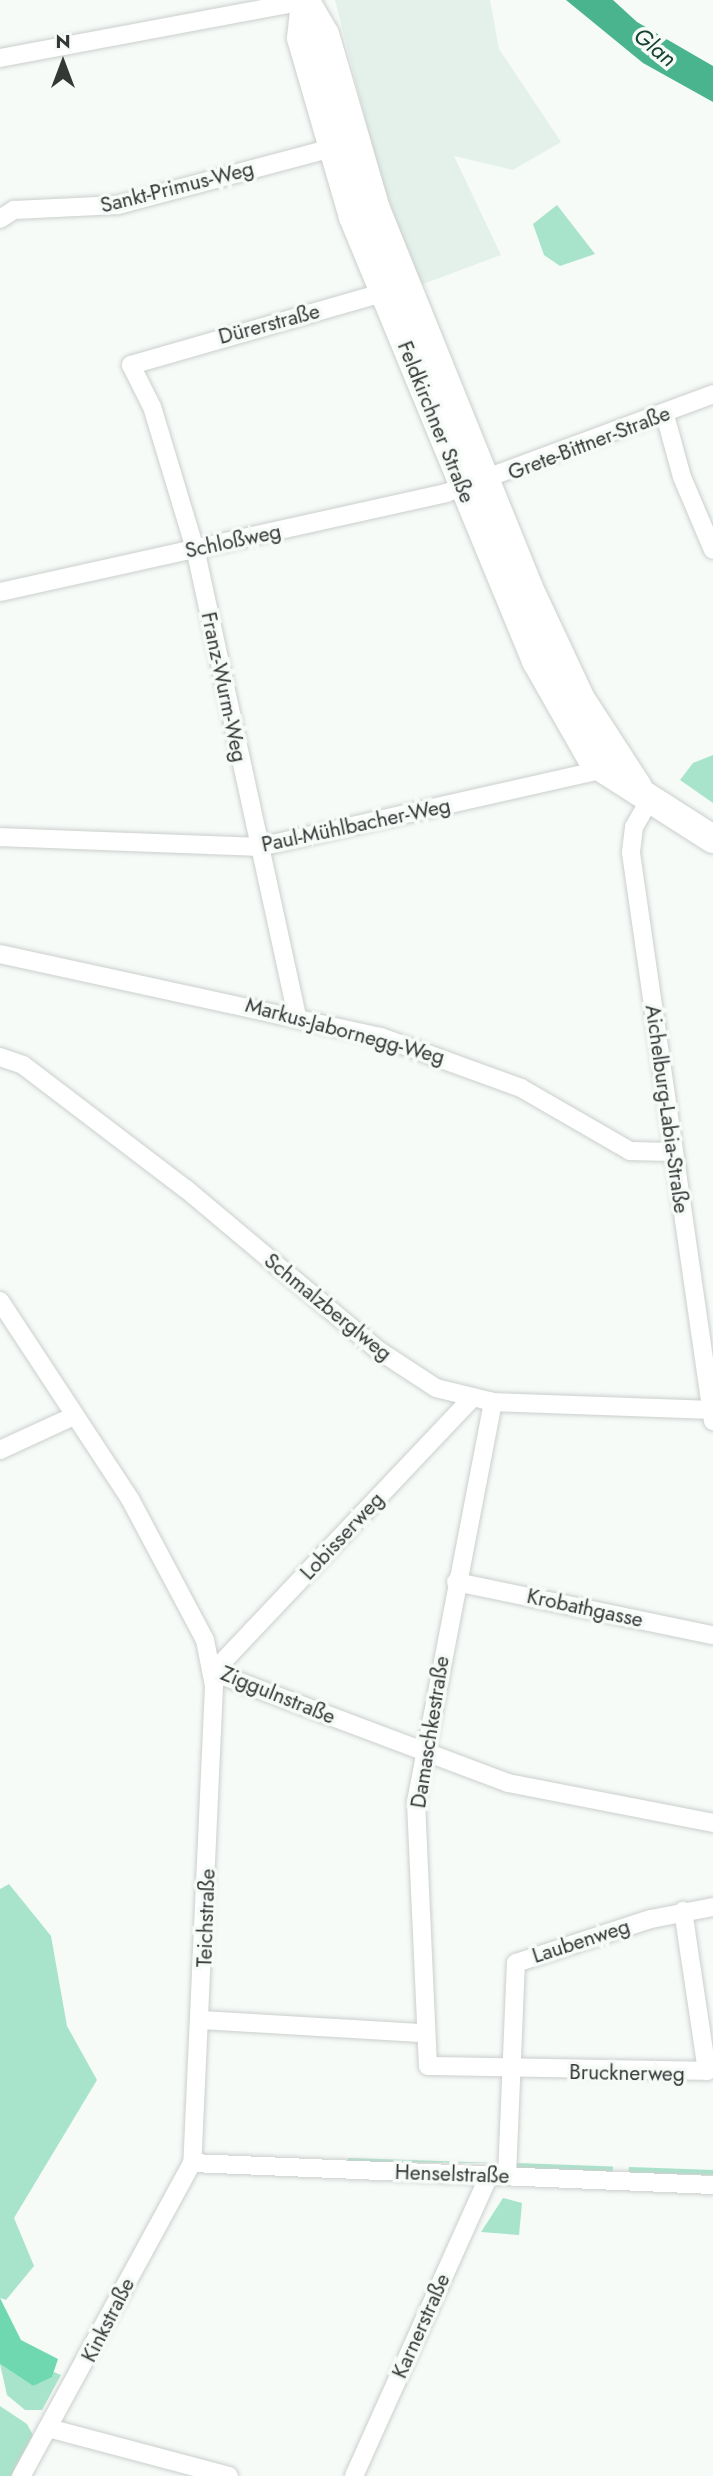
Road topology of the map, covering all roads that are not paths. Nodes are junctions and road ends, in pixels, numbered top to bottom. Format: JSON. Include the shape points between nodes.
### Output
{"nodes":[{"id":1,"x":305,"y":0,"type":"edge"},
{"id":2,"x":0,"y":58,"type":"edge"},
{"id":3,"x":341,"y":145,"type":"junction"},
{"id":4,"x":5,"y":212,"type":"edge"},
{"id":5,"x":394,"y":289,"type":"junction"},
{"id":6,"x":131,"y":365,"type":"joint"},
{"id":7,"x":713,"y":394,"type":"edge"},
{"id":8,"x":665,"y":415,"type":"junction"},
{"id":9,"x":475,"y":484,"type":"junction"},
{"id":10,"x":195,"y":549,"type":"junction"},
{"id":11,"x":713,"y":550,"type":"edge"},
{"id":12,"x":0,"y":592,"type":"edge"},
{"id":13,"x":612,"y":769,"type":"junction"},
{"id":14,"x":649,"y":801,"type":"junction"},
{"id":15,"x":0,"y":838,"type":"edge"},
{"id":16,"x":713,"y":839,"type":"edge"},
{"id":17,"x":259,"y":848,"type":"junction"},
{"id":18,"x":0,"y":954,"type":"edge"},
{"id":19,"x":296,"y":1016,"type":"junction"},
{"id":20,"x":0,"y":1057,"type":"edge"},
{"id":21,"x":672,"y":1152,"type":"junction"},
{"id":22,"x":0,"y":1301,"type":"edge"},
{"id":23,"x":470,"y":1400,"type":"junction"},
{"id":24,"x":493,"y":1402,"type":"junction"},
{"id":25,"x":712,"y":1415,"type":"edge"},
{"id":26,"x":74,"y":1416,"type":"junction"},
{"id":27,"x":0,"y":1450,"type":"edge"},
{"id":28,"x":456,"y":1582,"type":"junction"},
{"id":29,"x":713,"y":1634,"type":"edge"},
{"id":30,"x":213,"y":1672,"type":"junction"},
{"id":31,"x":424,"y":1753,"type":"junction"},
{"id":32,"x":713,"y":1823,"type":"edge"},
{"id":33,"x":713,"y":1906,"type":"edge"},
{"id":34,"x":683,"y":1911,"type":"junction"},
{"id":35,"x":202,"y":2020,"type":"junction"},
{"id":36,"x":424,"y":2034,"type":"junction"},
{"id":37,"x":510,"y":2071,"type":"junction"},
{"id":38,"x":192,"y":2163,"type":"junction"},
{"id":39,"x":498,"y":2176,"type":"junction"},
{"id":40,"x":713,"y":2185,"type":"edge"},
{"id":41,"x":52,"y":2429,"type":"junction"},
{"id":42,"x":22,"y":2476,"type":"edge"},
{"id":43,"x":229,"y":2476,"type":"edge"},
{"id":44,"x":354,"y":2476,"type":"edge"}],
"edges":[{"from":1,"to":2,"type":"street"},
{"from":1,"to":3,"type":"main road","name":"Feldkirchner Straße","via":[[301,38]]},
{"from":3,"to":4,"type":"street","name":"Sankt-Primus-Weg","via":[[118,205]]},
{"from":3,"to":5,"type":"main road","name":"Feldkirchner Straße"},
{"from":5,"to":6,"type":"street","name":"Dürerstraße"},
{"from":5,"to":9,"type":"main road","name":"Feldkirchner Straße"},
{"from":6,"to":10,"type":"street","name":"Franz-Wurm-Weg","via":[[152,407]]},
{"from":7,"to":8,"type":"street","name":"Grete-Bittner-Straße"},
{"from":8,"to":9,"type":"street","name":"Grete-Bittner-Straße"},
{"from":8,"to":11,"type":"street","via":[[688,494]]},
{"from":9,"to":10,"type":"street","name":"Schloßweg"},
{"from":9,"to":13,"type":"main road","name":"Feldkirchner Straße"},
{"from":10,"to":12,"type":"street","name":"Schloßweg"},
{"from":10,"to":17,"type":"street","name":"Franz-Wurm-Weg"},
{"from":13,"to":14,"type":"main road","name":"Feldkirchner Straße"},
{"from":13,"to":17,"type":"street","name":"Paul-Mühlbacher-Weg"},
{"from":14,"to":16,"type":"main road","name":"Feldkirchner Straße"},
{"from":14,"to":21,"type":"street","name":"Aichelburg-Labia-Straße","via":[[634,827],[631,853]]},
{"from":15,"to":17,"type":"street","name":"Paul-Mühlbacher-Weg"},
{"from":17,"to":19,"type":"street","name":"Franz-Wurm-Weg"},
{"from":18,"to":19,"type":"street","name":"Markus-Jabornegg-Weg"},
{"from":19,"to":21,"type":"street","name":"Markus-Jabornegg-Weg","via":[[450,1058],[521,1088],[630,1151]]},
{"from":20,"to":23,"type":"street","name":"Schmalzberglweg","via":[[23,1065],[186,1189],[378,1350],[436,1388]]},
{"from":21,"to":25,"type":"street","name":"Aichelburg-Labia-Straße"},
{"from":22,"to":26,"type":"street","name":"Ziggulnstraße"},
{"from":23,"to":24,"type":"street","name":"Schmalzberglweg"},
{"from":23,"to":30,"type":"street","name":"Lobisserweg"},
{"from":24,"to":25,"type":"street","name":"Schmalzberglweg"},
{"from":24,"to":28,"type":"street","name":"Damaschkestraße"},
{"from":26,"to":27,"type":"street"},
{"from":26,"to":30,"type":"street","name":"Ziggulnstraße","via":[[131,1499],[205,1640]]},
{"from":28,"to":29,"type":"street","name":"Krobathgasse"},
{"from":28,"to":31,"type":"street","name":"Damaschkestraße"},
{"from":30,"to":31,"type":"street","name":"Ziggulnstraße"},
{"from":30,"to":35,"type":"street","name":"Teichstraße"},
{"from":31,"to":32,"type":"street","name":"Ziggulnstraße","via":[[508,1783]]},
{"from":31,"to":36,"type":"street","name":"Damaschkestraße","via":[[416,1852]]},
{"from":33,"to":34,"type":"street","name":"Laubenweg"},
{"from":34,"to":37,"type":"street","name":"Laubenweg","via":[[516,1963]]},
{"from":34,"to":37,"type":"street","name":"Brucknerweg","via":[[707,2071]]},
{"from":35,"to":36,"type":"street"},
{"from":35,"to":38,"type":"street","name":"Teichstraße"},
{"from":36,"to":37,"type":"street","name":"Damaschkestraße","via":[[428,2066]]},
{"from":37,"to":39,"type":"street","name":"Laubenweg"},
{"from":38,"to":39,"type":"street","name":"Henselstraße"},
{"from":38,"to":41,"type":"street","name":"Kinkstraße"},
{"from":39,"to":40,"type":"street","name":"Henselstraße"},
{"from":39,"to":44,"type":"street","name":"Karnerstraße"},
{"from":41,"to":42,"type":"street","name":"Kinkstraße"},
{"from":41,"to":43,"type":"street"}]}
